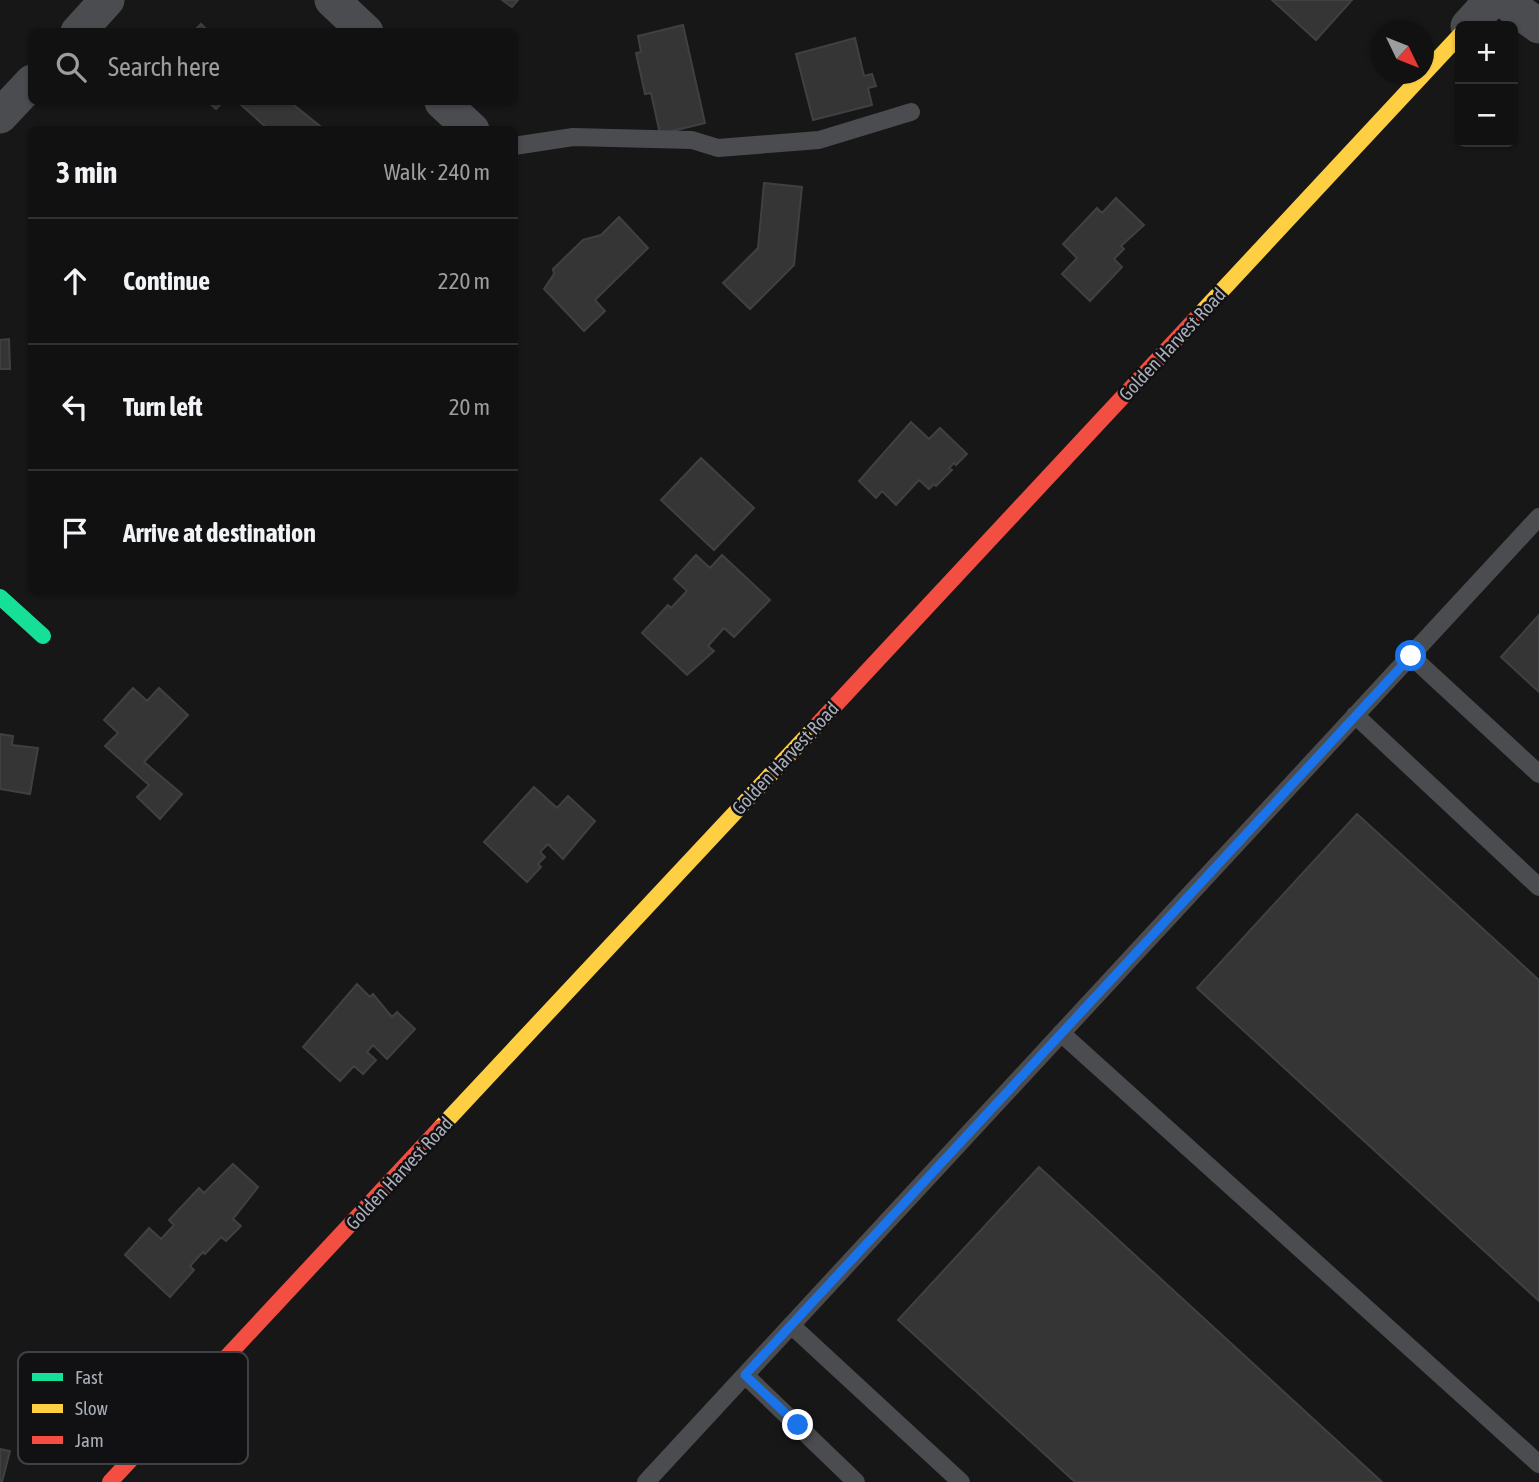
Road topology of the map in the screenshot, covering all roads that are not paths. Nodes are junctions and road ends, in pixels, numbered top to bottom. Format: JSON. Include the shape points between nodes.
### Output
{"nodes":[{"id":1,"x":107,"y":0,"type":"edge"},
{"id":2,"x":332,"y":0,"type":"edge"},
{"id":3,"x":1492,"y":0,"type":"edge"},
{"id":4,"x":1503,"y":0,"type":"edge"},
{"id":5,"x":1473,"y":21,"type":"edge"},
{"id":6,"x":1539,"y":26,"type":"edge"},
{"id":7,"x":82,"y":28,"type":"edge"},
{"id":8,"x":362,"y":28,"type":"edge"},
{"id":9,"x":1455,"y":39,"type":"edge"},
{"id":10,"x":28,"y":86,"type":"edge"},
{"id":11,"x":445,"y":105,"type":"edge"},
{"id":12,"x":911,"y":112,"type":"dead end"},
{"id":13,"x":0,"y":116,"type":"edge"},
{"id":14,"x":468,"y":126,"type":"edge"},
{"id":15,"x":518,"y":145,"type":"edge"},
{"id":16,"x":1539,"y":517,"type":"edge"},
{"id":17,"x":0,"y":597,"type":"edge"},
{"id":18,"x":43,"y":636,"type":"dead end"},
{"id":19,"x":1411,"y":656,"type":"junction"},
{"id":20,"x":1355,"y":715,"type":"junction"},
{"id":21,"x":1539,"y":774,"type":"edge"},
{"id":22,"x":1539,"y":887,"type":"edge"},
{"id":23,"x":1061,"y":1033,"type":"junction"},
{"id":24,"x":791,"y":1325,"type":"junction"},
{"id":25,"x":231,"y":1352,"type":"edge"},
{"id":26,"x":745,"y":1375,"type":"junction"},
{"id":27,"x":127,"y":1464,"type":"edge"},
{"id":28,"x":1539,"y":1464,"type":"edge"},
{"id":29,"x":110,"y":1482,"type":"edge"},
{"id":30,"x":646,"y":1482,"type":"edge"},
{"id":31,"x":856,"y":1482,"type":"edge"},
{"id":32,"x":961,"y":1482,"type":"edge"}],
"edges":[{"from":1,"to":7,"type":"street"},
{"from":2,"to":8,"type":"street"},
{"from":3,"to":5,"type":"street"},
{"from":4,"to":6,"type":"street"},
{"from":9,"to":25,"type":"street","name":"Golden Harvest Road"},
{"from":10,"to":13,"type":"street"},
{"from":11,"to":14,"type":"street"},
{"from":12,"to":15,"type":"lane","via":[[819,141],[718,148],[692,140],[573,137]]},
{"from":16,"to":19,"type":"lane"},
{"from":17,"to":18,"type":"street"},
{"from":19,"to":20,"type":"lane"},
{"from":19,"to":21,"type":"lane"},
{"from":20,"to":22,"type":"lane"},
{"from":20,"to":23,"type":"lane"},
{"from":23,"to":24,"type":"lane"},
{"from":23,"to":28,"type":"lane"},
{"from":24,"to":26,"type":"lane"},
{"from":24,"to":32,"type":"lane"},
{"from":26,"to":30,"type":"lane"},
{"from":26,"to":31,"type":"lane"},
{"from":27,"to":29,"type":"street","name":"Golden Harvest Road"}]}
